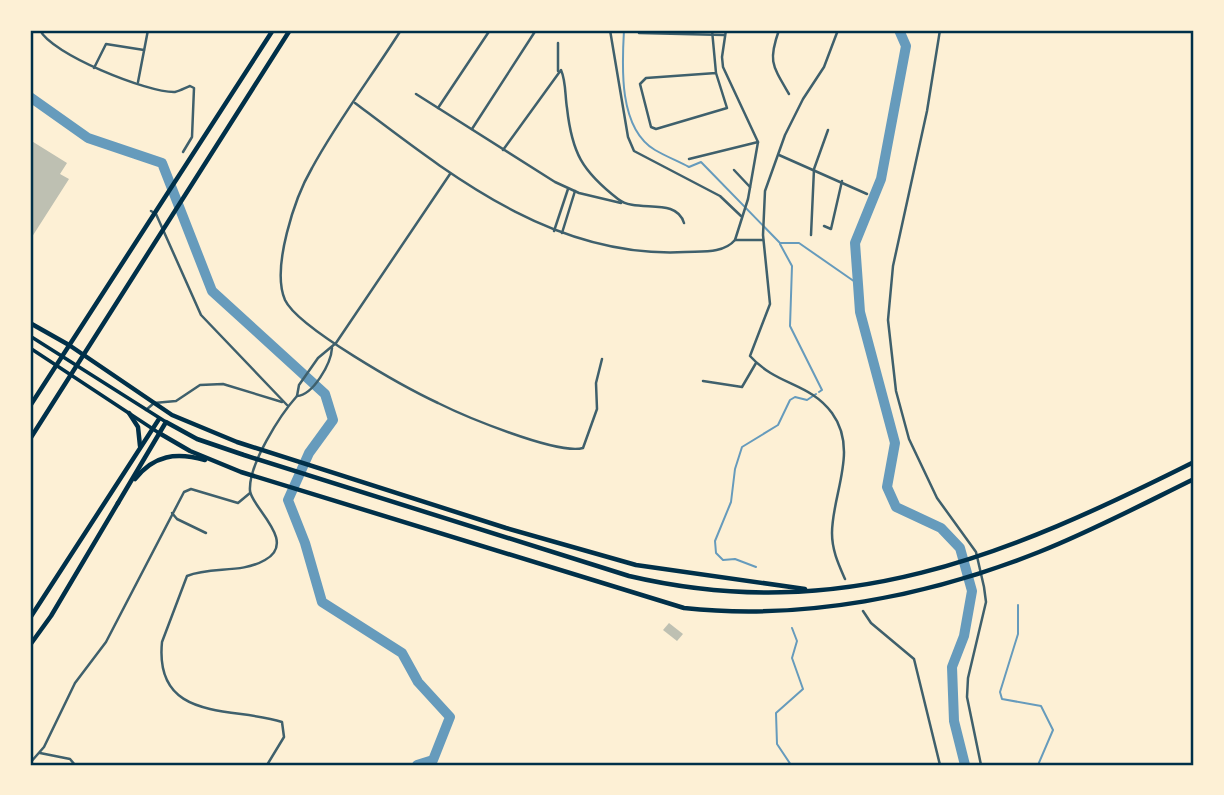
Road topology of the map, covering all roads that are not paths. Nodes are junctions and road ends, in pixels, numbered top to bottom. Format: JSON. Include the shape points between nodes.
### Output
{"nodes":[{"id":1,"x":40,"y":30,"type":"edge"},
{"id":2,"x":148,"y":30,"type":"edge"},
{"id":3,"x":273,"y":30,"type":"edge"},
{"id":4,"x":290,"y":30,"type":"edge"},
{"id":5,"x":401,"y":30,"type":"edge"},
{"id":6,"x":490,"y":30,"type":"edge"},
{"id":7,"x":536,"y":30,"type":"edge"},
{"id":8,"x":610,"y":30,"type":"edge"},
{"id":9,"x":726,"y":30,"type":"edge"},
{"id":10,"x":779,"y":30,"type":"edge"},
{"id":11,"x":838,"y":30,"type":"edge"},
{"id":12,"x":940,"y":30,"type":"edge"},
{"id":13,"x":712,"y":32,"type":"edge"},
{"id":14,"x":639,"y":33,"type":"dead end"},
{"id":15,"x":724,"y":35,"type":"junction"},
{"id":16,"x":558,"y":43,"type":"dead end"},
{"id":17,"x":144,"y":50,"type":"junction"},
{"id":18,"x":94,"y":68,"type":"junction"},
{"id":19,"x":558,"y":71,"type":"junction"},
{"id":20,"x":716,"y":73,"type":"junction"},
{"id":21,"x":138,"y":82,"type":"junction"},
{"id":22,"x":416,"y":94,"type":"dead end"},
{"id":23,"x":789,"y":94,"type":"dead end"},
{"id":24,"x":355,"y":103,"type":"junction"},
{"id":25,"x":438,"y":108,"type":"junction"},
{"id":26,"x":472,"y":130,"type":"junction"},
{"id":27,"x":828,"y":130,"type":"dead end"},
{"id":28,"x":758,"y":142,"type":"junction"},
{"id":29,"x":503,"y":150,"type":"junction"},
{"id":30,"x":183,"y":152,"type":"dead end"},
{"id":31,"x":779,"y":155,"type":"junction"},
{"id":32,"x":689,"y":159,"type":"dead end"},
{"id":33,"x":814,"y":169,"type":"junction"},
{"id":34,"x":734,"y":170,"type":"dead end"},
{"id":35,"x":450,"y":174,"type":"junction"},
{"id":36,"x":842,"y":181,"type":"junction"},
{"id":37,"x":750,"y":187,"type":"junction"},
{"id":38,"x":568,"y":189,"type":"junction"},
{"id":39,"x":575,"y":191,"type":"junction"},
{"id":40,"x":867,"y":194,"type":"dead end"},
{"id":41,"x":624,"y":204,"type":"junction"},
{"id":42,"x":151,"y":211,"type":"dead end"},
{"id":43,"x":741,"y":216,"type":"junction"},
{"id":44,"x":684,"y":223,"type":"dead end"},
{"id":45,"x":824,"y":226,"type":"dead end"},
{"id":46,"x":554,"y":231,"type":"junction"},
{"id":47,"x":562,"y":233,"type":"junction"},
{"id":48,"x":811,"y":235,"type":"dead end"},
{"id":49,"x":735,"y":240,"type":"junction"},
{"id":50,"x":764,"y":240,"type":"junction"},
{"id":51,"x":30,"y":323,"type":"edge"},
{"id":52,"x":30,"y":336,"type":"edge"},
{"id":53,"x":336,"y":343,"type":"junction"},
{"id":54,"x":30,"y":348,"type":"edge"},
{"id":55,"x":332,"y":348,"type":"junction"},
{"id":56,"x":602,"y":359,"type":"dead end"},
{"id":57,"x":756,"y":363,"type":"junction"},
{"id":58,"x":703,"y":381,"type":"dead end"},
{"id":59,"x":297,"y":396,"type":"junction"},
{"id":60,"x":282,"y":402,"type":"junction"},
{"id":61,"x":30,"y":406,"type":"edge"},
{"id":62,"x":288,"y":406,"type":"junction"},
{"id":63,"x":146,"y":410,"type":"junction"},
{"id":64,"x":129,"y":413,"type":"junction"},
{"id":65,"x":159,"y":419,"type":"junction"},
{"id":66,"x":166,"y":422,"type":"junction"},
{"id":67,"x":153,"y":429,"type":"junction"},
{"id":68,"x":159,"y":433,"type":"junction"},
{"id":69,"x":30,"y":439,"type":"edge"},
{"id":70,"x":140,"y":447,"type":"junction"},
{"id":71,"x":1194,"y":463,"type":"edge"},
{"id":72,"x":222,"y":465,"type":"junction"},
{"id":73,"x":1194,"y":479,"type":"edge"},
{"id":74,"x":250,"y":491,"type":"junction"},
{"id":75,"x":118,"y":503,"type":"junction"},
{"id":76,"x":172,"y":513,"type":"junction"},
{"id":77,"x":206,"y":533,"type":"dead end"},
{"id":78,"x":845,"y":579,"type":"dead end"},
{"id":79,"x":814,"y":590,"type":"junction"},
{"id":80,"x":863,"y":611,"type":"dead end"},
{"id":81,"x":30,"y":618,"type":"edge"},
{"id":82,"x":30,"y":645,"type":"edge"},
{"id":83,"x":40,"y":753,"type":"junction"},
{"id":84,"x":30,"y":763,"type":"edge"},
{"id":85,"x":75,"y":765,"type":"edge"},
{"id":86,"x":267,"y":765,"type":"edge"},
{"id":87,"x":940,"y":765,"type":"edge"},
{"id":88,"x":981,"y":765,"type":"edge"}],
"edges":[{"from":1,"to":18,"type":"street","via":[[50,42]]},
{"from":2,"to":17,"type":"street"},
{"from":3,"to":61,"type":"highway"},
{"from":4,"to":69,"type":"highway"},
{"from":5,"to":24,"type":"street"},
{"from":6,"to":25,"type":"street"},
{"from":7,"to":26,"type":"street"},
{"from":8,"to":43,"type":"street","via":[[634,151],[720,196]]},
{"from":9,"to":15,"type":"street"},
{"from":10,"to":23,"type":"street","via":[[771,60]]},
{"from":11,"to":31,"type":"street"},
{"from":12,"to":88,"type":"street","via":[[893,263],[888,320],[896,391],[909,439],[937,498],[976,552],[985,587],[967,697]]},
{"from":13,"to":14,"type":"street"},
{"from":13,"to":15,"type":"street"},
{"from":13,"to":20,"type":"street"},
{"from":15,"to":28,"type":"street","via":[[723,67]]},
{"from":16,"to":19,"type":"street"},
{"from":17,"to":18,"type":"street","via":[[106,44]]},
{"from":17,"to":21,"type":"street"},
{"from":18,"to":21,"type":"street"},
{"from":19,"to":29,"type":"street"},
{"from":19,"to":41,"type":"street","via":[[562,72],[576,154],[599,184]]},
{"from":20,"to":20,"type":"street","via":[[646,78],[640,88],[651,127],[727,108]]},
{"from":21,"to":30,"type":"street","via":[[173,92],[194,88],[192,137]]},
{"from":22,"to":25,"type":"street"},
{"from":24,"to":35,"type":"street"},
{"from":24,"to":53,"type":"street","via":[[306,179],[281,261],[285,299],[294,313]]},
{"from":25,"to":26,"type":"street"},
{"from":26,"to":29,"type":"street"},
{"from":27,"to":33,"type":"street"},
{"from":28,"to":32,"type":"street"},
{"from":28,"to":37,"type":"street"},
{"from":29,"to":38,"type":"street"},
{"from":31,"to":33,"type":"street"},
{"from":31,"to":50,"type":"street","via":[[765,191]]},
{"from":33,"to":36,"type":"street"},
{"from":33,"to":48,"type":"street"},
{"from":34,"to":37,"type":"street"},
{"from":35,"to":46,"type":"street","via":[[509,211]]},
{"from":35,"to":53,"type":"street"},
{"from":36,"to":40,"type":"street"},
{"from":36,"to":45,"type":"street","via":[[831,229]]},
{"from":37,"to":43,"type":"street"},
{"from":38,"to":39,"type":"street"},
{"from":38,"to":46,"type":"street"},
{"from":39,"to":41,"type":"street"},
{"from":39,"to":47,"type":"street"},
{"from":41,"to":44,"type":"street","via":[[675,210]]},
{"from":42,"to":60,"type":"street","via":[[201,315]]},
{"from":43,"to":49,"type":"street"},
{"from":46,"to":47,"type":"street"},
{"from":47,"to":49,"type":"street","via":[[613,249],[650,254],[717,250]]},
{"from":49,"to":50,"type":"street"},
{"from":50,"to":57,"type":"street","via":[[770,304],[751,353]]},
{"from":51,"to":79,"type":"highway","via":[[153,404],[204,430],[636,565]]},
{"from":52,"to":63,"type":"main road"},
{"from":53,"to":55,"type":"street"},
{"from":53,"to":56,"type":"street","via":[[454,411],[574,450],[583,448],[597,409],[596,383]]},
{"from":54,"to":64,"type":"main road"},
{"from":55,"to":59,"type":"street","via":[[318,358]]},
{"from":55,"to":59,"type":"street","via":[[330,361],[310,390]]},
{"from":57,"to":58,"type":"street","via":[[743,387]]},
{"from":57,"to":78,"type":"street","via":[[774,377],[815,394],[840,430],[845,473],[832,532],[833,550]]},
{"from":59,"to":62,"type":"street"},
{"from":60,"to":62,"type":"street"},
{"from":60,"to":63,"type":"street","via":[[223,384],[200,385],[176,401],[154,403]]},
{"from":62,"to":74,"type":"street","via":[[261,452]]},
{"from":63,"to":65,"type":"main road"},
{"from":64,"to":67,"type":"main road"},
{"from":64,"to":70,"type":"highway","via":[[138,427]]},
{"from":65,"to":66,"type":"main road"},
{"from":65,"to":67,"type":"highway"},
{"from":66,"to":68,"type":"highway"},
{"from":66,"to":79,"type":"highway","via":[[197,439],[244,455],[527,546],[672,586],[772,593]]},
{"from":67,"to":68,"type":"main road"},
{"from":67,"to":70,"type":"highway"},
{"from":68,"to":72,"type":"highway"},
{"from":68,"to":75,"type":"highway"},
{"from":70,"to":81,"type":"highway"},
{"from":71,"to":79,"type":"highway","via":[[1062,526],[988,554],[876,583]]},
{"from":72,"to":73,"type":"highway","via":[[684,608],[730,613],[805,609],[951,582],[1090,530]]},
{"from":72,"to":75,"type":"highway","via":[[182,455],[164,457],[146,466]]},
{"from":74,"to":76,"type":"street","via":[[238,503],[191,489],[184,492]]},
{"from":74,"to":86,"type":"street","via":[[254,504],[271,523],[276,537],[274,552],[263,562],[187,576],[161,653],[172,687],[191,705],[282,722],[284,737]]},
{"from":75,"to":82,"type":"highway"},
{"from":76,"to":77,"type":"street"},
{"from":76,"to":83,"type":"street","via":[[106,642],[75,683]]},
{"from":80,"to":87,"type":"street","via":[[914,659]]},
{"from":83,"to":84,"type":"street"},
{"from":83,"to":85,"type":"street","via":[[71,759]]}]}
